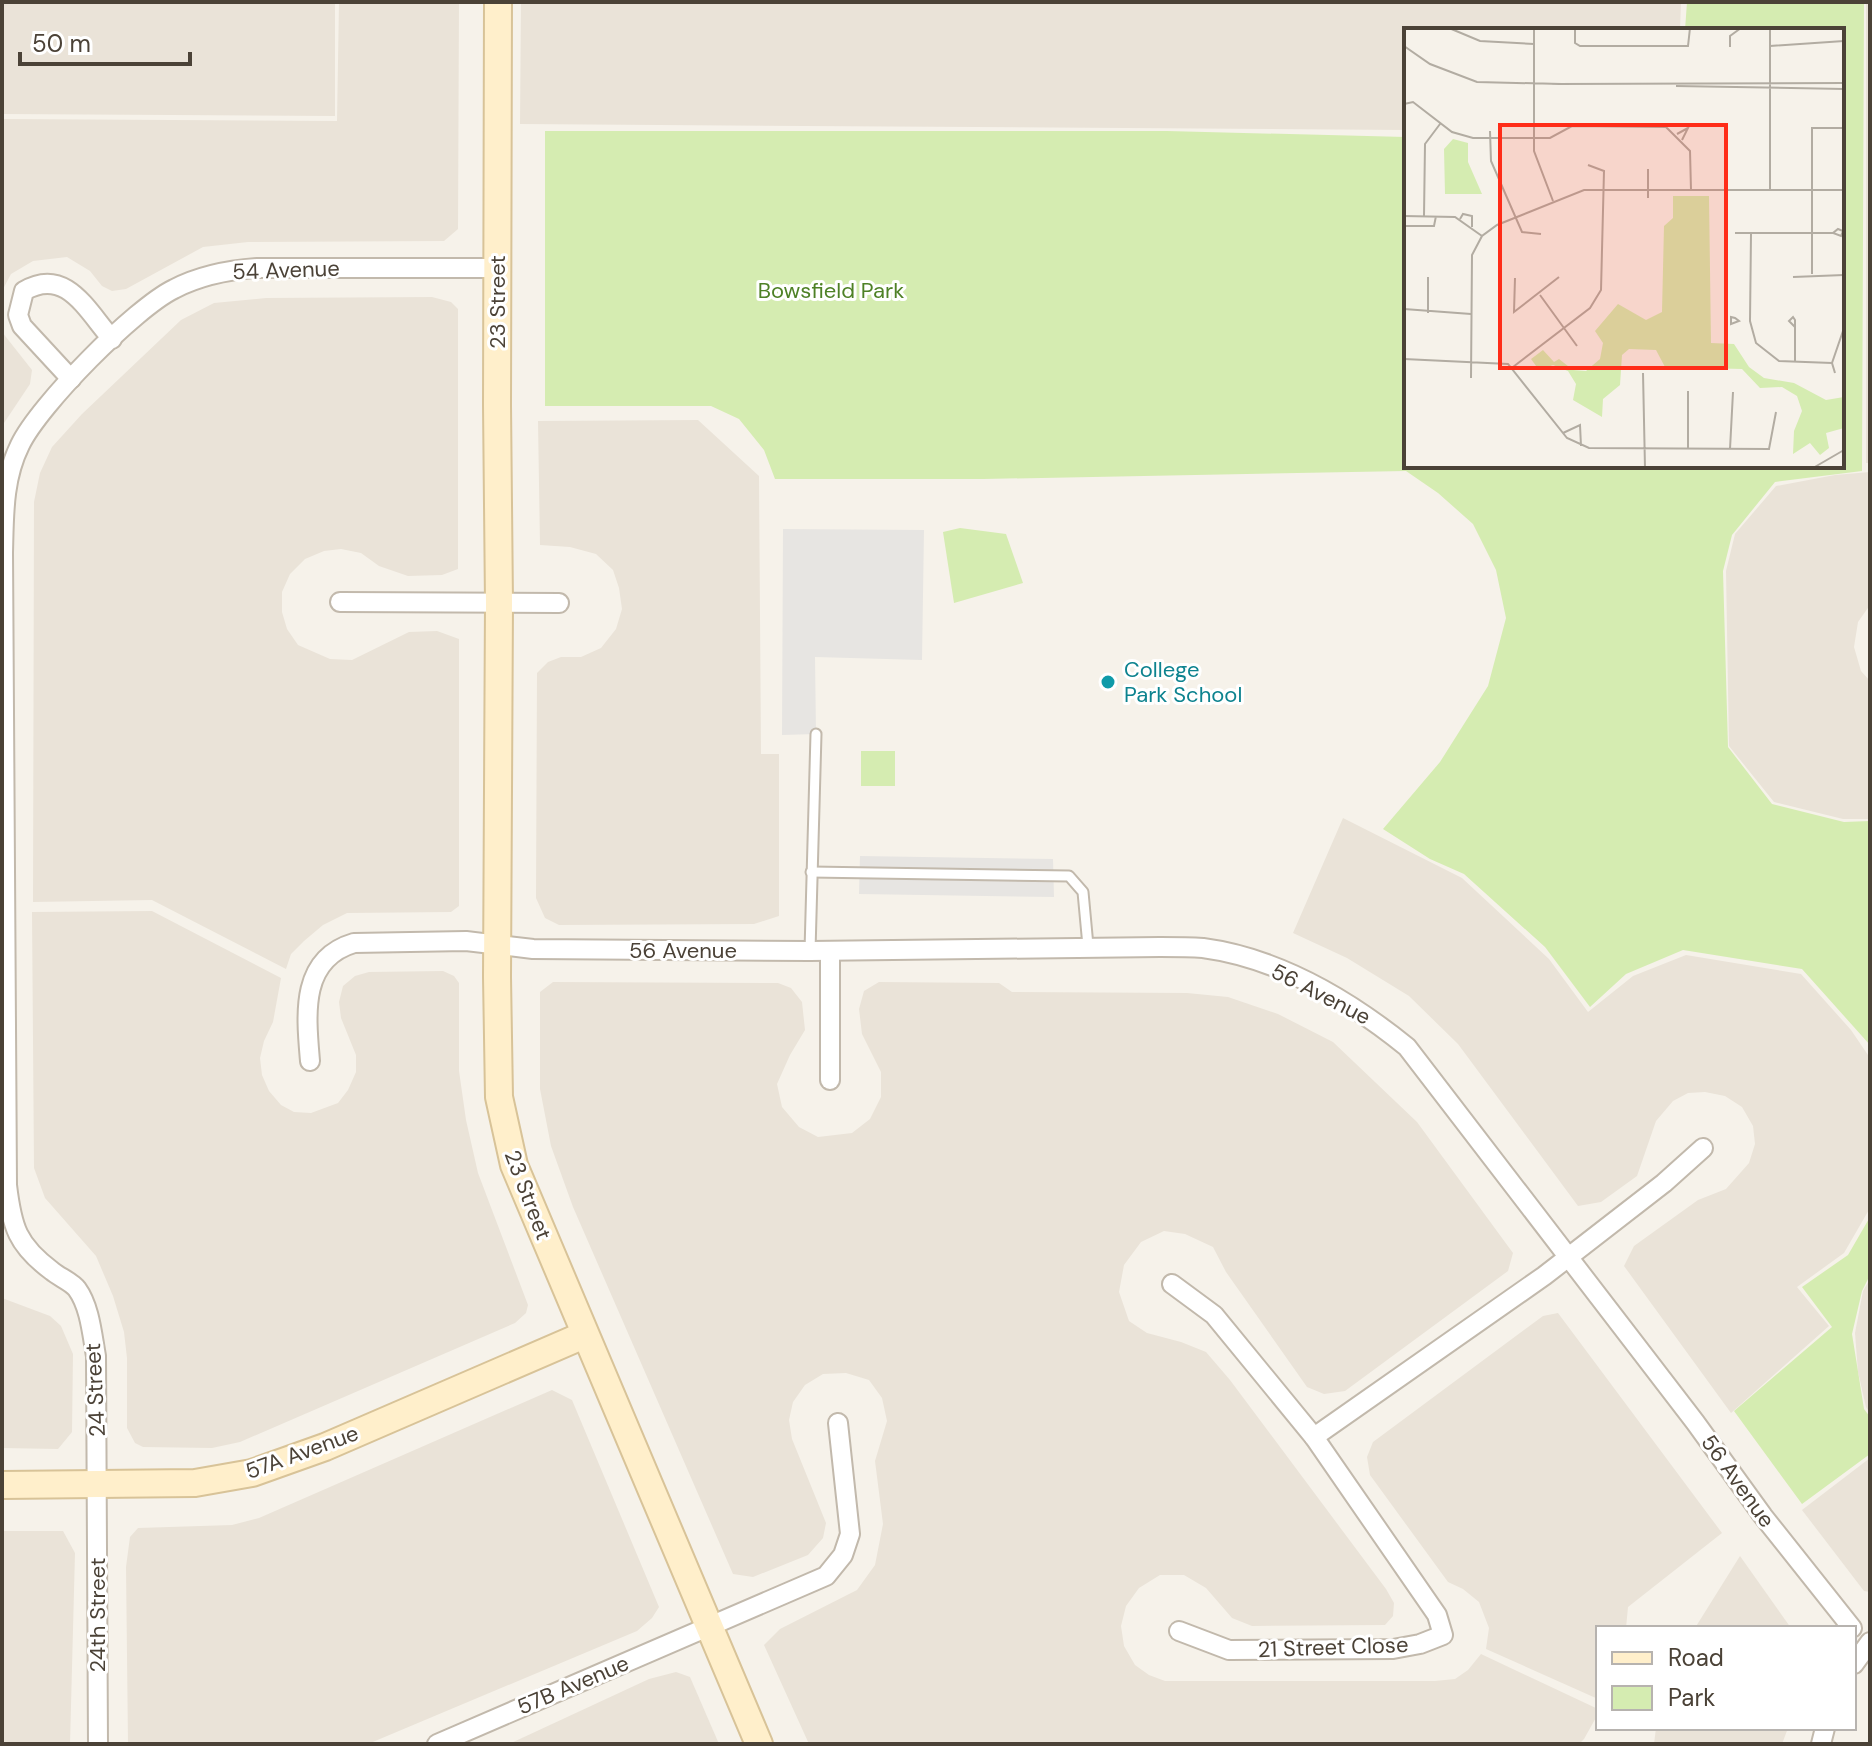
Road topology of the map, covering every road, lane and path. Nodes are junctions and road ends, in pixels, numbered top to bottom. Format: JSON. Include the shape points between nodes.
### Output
{"nodes":[{"id":1,"x":498,"y":2,"type":"edge"},
{"id":2,"x":497,"y":268,"type":"junction"},
{"id":3,"x":112,"y":339,"type":"junction"},
{"id":4,"x":71,"y":379,"type":"junction"},
{"id":5,"x":13,"y":463,"type":"joint"},
{"id":6,"x":340,"y":602,"type":"dead end"},
{"id":7,"x":499,"y":603,"type":"junction"},
{"id":8,"x":559,"y":603,"type":"dead end"},
{"id":9,"x":816,"y":734,"type":"dead end"},
{"id":10,"x":811,"y":872,"type":"junction"},
{"id":11,"x":497,"y":945,"type":"junction"},
{"id":12,"x":1088,"y":946,"type":"junction"},
{"id":13,"x":810,"y":951,"type":"junction"},
{"id":14,"x":830,"y":951,"type":"junction"},
{"id":15,"x":310,"y":1061,"type":"dead end"},
{"id":16,"x":830,"y":1080,"type":"dead end"},
{"id":17,"x":1703,"y":1148,"type":"dead end"},
{"id":18,"x":1568,"y":1256,"type":"junction"},
{"id":19,"x":1172,"y":1284,"type":"dead end"},
{"id":20,"x":584,"y":1335,"type":"junction"},
{"id":21,"x":838,"y":1423,"type":"dead end"},
{"id":22,"x":1314,"y":1437,"type":"junction"},
{"id":23,"x":2,"y":1485,"type":"edge"},
{"id":24,"x":97,"y":1485,"type":"junction"},
{"id":25,"x":710,"y":1626,"type":"junction"},
{"id":26,"x":1851,"y":1626,"type":"edge"},
{"id":27,"x":1179,"y":1631,"type":"dead end"},
{"id":28,"x":1869,"y":1643,"type":"edge"},
{"id":29,"x":1856,"y":1661,"type":"edge"},
{"id":30,"x":98,"y":1744,"type":"edge"},
{"id":31,"x":437,"y":1744,"type":"edge"},
{"id":32,"x":759,"y":1744,"type":"edge"}],
"edges":[{"from":1,"to":2,"type":"street","name":"23 Street"},
{"from":2,"to":3,"type":"street","name":"54 Avenue","via":[[228,270],[172,290]]},
{"from":2,"to":7,"type":"street","name":"23 Street"},
{"from":3,"to":4,"type":"street","name":"54 Avenue"},
{"from":3,"to":4,"type":"street","via":[[57,282],[43,281],[24,291],[18,315],[22,326]]},
{"from":4,"to":5,"type":"street","name":"54 Avenue","via":[[30,429]]},
{"from":5,"to":24,"type":"street","name":"24 Street","via":[[4,506],[3,553],[7,1185],[11,1219],[21,1243],[76,1287],[89,1319],[96,1356]]},
{"from":6,"to":7,"type":"street"},
{"from":7,"to":8,"type":"street"},
{"from":7,"to":11,"type":"street","name":"23 Street"},
{"from":9,"to":10,"type":"lane"},
{"from":10,"to":12,"type":"lane","via":[[1069,876],[1083,892]]},
{"from":10,"to":13,"type":"lane"},
{"from":11,"to":13,"type":"street","name":"56 Avenue"},
{"from":11,"to":15,"type":"street","name":"56 Avenue","via":[[380,940],[341,947],[318,965],[310,988]]},
{"from":11,"to":20,"type":"street","name":"23 Street","via":[[499,1097],[505,1134]]},
{"from":12,"to":14,"type":"street","name":"56 Avenue"},
{"from":12,"to":18,"type":"street","name":"56 Avenue","via":[[1202,948],[1234,954],[1328,992],[1371,1018],[1407,1047]]},
{"from":13,"to":14,"type":"street","name":"56 Avenue"},
{"from":14,"to":16,"type":"street"},
{"from":17,"to":18,"type":"street"},
{"from":18,"to":22,"type":"street"},
{"from":18,"to":26,"type":"street","name":"56 Avenue"},
{"from":19,"to":22,"type":"street","name":"21 Street Close","via":[[1214,1315]]},
{"from":20,"to":24,"type":"street","name":"57A Avenue","via":[[325,1447],[252,1473],[195,1483]]},
{"from":20,"to":25,"type":"street","name":"23 Street"},
{"from":21,"to":25,"type":"street","name":"57B Avenue","via":[[850,1534],[843,1555],[826,1576]]},
{"from":22,"to":27,"type":"street","name":"21 Street Close","via":[[1437,1615],[1443,1635],[1393,1649],[1229,1650]]},
{"from":23,"to":24,"type":"street","name":"57A Avenue"},
{"from":24,"to":30,"type":"street","name":"24th Street"},
{"from":25,"to":31,"type":"street","name":"57B Avenue"},
{"from":25,"to":32,"type":"street","name":"23 Street"},
{"from":28,"to":29,"type":"street"}]}
